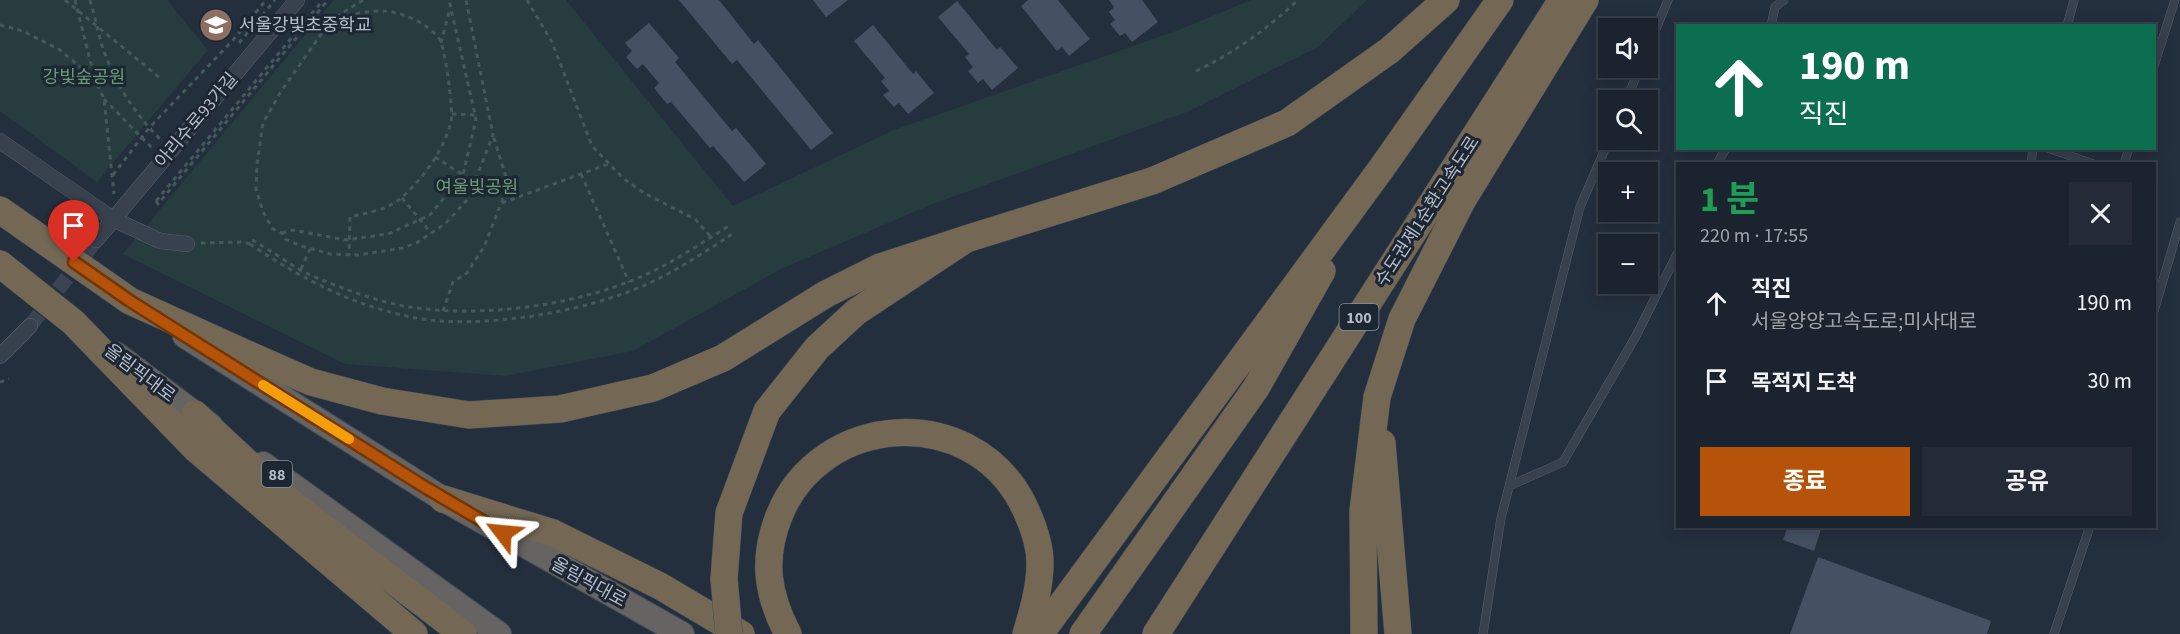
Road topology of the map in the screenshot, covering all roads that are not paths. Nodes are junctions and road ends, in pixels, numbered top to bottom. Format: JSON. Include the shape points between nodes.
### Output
{"nodes":[{"id":1,"x":297,"y":0,"type":"edge"},
{"id":2,"x":1446,"y":0,"type":"edge"},
{"id":3,"x":1500,"y":0,"type":"edge"},
{"id":4,"x":1562,"y":0,"type":"edge"},
{"id":5,"x":1585,"y":0,"type":"edge"},
{"id":6,"x":1668,"y":0,"type":"edge"},
{"id":7,"x":1784,"y":0,"type":"edge"},
{"id":8,"x":2074,"y":0,"type":"edge"},
{"id":9,"x":2175,"y":0,"type":"edge"},
{"id":10,"x":1658,"y":24,"type":"edge"},
{"id":11,"x":1771,"y":24,"type":"edge"},
{"id":12,"x":2068,"y":24,"type":"edge"},
{"id":13,"x":2156,"y":60,"type":"edge"},
{"id":14,"x":0,"y":141,"type":"edge"},
{"id":15,"x":1605,"y":150,"type":"edge"},
{"id":16,"x":2054,"y":150,"type":"edge"},
{"id":17,"x":2087,"y":162,"type":"edge"},
{"id":18,"x":1381,"y":169,"type":"junction"},
{"id":19,"x":0,"y":210,"type":"edge"},
{"id":20,"x":113,"y":219,"type":"junction"},
{"id":21,"x":2180,"y":222,"type":"edge"},
{"id":22,"x":966,"y":239,"type":"junction"},
{"id":23,"x":96,"y":240,"type":"tunnel mouth"},
{"id":24,"x":187,"y":244,"type":"road end"},
{"id":25,"x":1676,"y":256,"type":"edge"},
{"id":26,"x":0,"y":264,"type":"edge"},
{"id":27,"x":130,"y":301,"type":"junction"},
{"id":28,"x":2156,"y":304,"type":"edge"},
{"id":29,"x":73,"y":322,"type":"junction"},
{"id":30,"x":30,"y":326,"type":"tunnel mouth"},
{"id":31,"x":4,"y":347,"type":"edge"},
{"id":32,"x":1377,"y":397,"type":"junction"},
{"id":33,"x":195,"y":414,"type":"junction"},
{"id":34,"x":1509,"y":486,"type":"junction"},
{"id":35,"x":443,"y":499,"type":"junction"},
{"id":36,"x":2089,"y":528,"type":"edge"},
{"id":37,"x":414,"y":634,"type":"edge"},
{"id":38,"x":463,"y":634,"type":"edge"},
{"id":39,"x":499,"y":634,"type":"edge"},
{"id":40,"x":682,"y":634,"type":"edge"},
{"id":41,"x":729,"y":634,"type":"edge"},
{"id":42,"x":741,"y":634,"type":"edge"},
{"id":43,"x":788,"y":634,"type":"edge"},
{"id":44,"x":1026,"y":634,"type":"edge"},
{"id":45,"x":1040,"y":634,"type":"edge"},
{"id":46,"x":1083,"y":634,"type":"edge"},
{"id":47,"x":1156,"y":634,"type":"edge"},
{"id":48,"x":1364,"y":634,"type":"edge"},
{"id":49,"x":1398,"y":634,"type":"edge"},
{"id":50,"x":1483,"y":634,"type":"edge"},
{"id":51,"x":2054,"y":634,"type":"edge"}],
"edges":[{"from":1,"to":20,"type":"street","name":"아리수로93가길"},
{"from":2,"to":22,"type":"highway","via":[[1390,50],[1287,123],[1152,181]]},
{"from":3,"to":18,"type":"highway"},
{"from":4,"to":47,"type":"highway","name":"수도권제1순환고속도로","number":"100"},
{"from":5,"to":32,"type":"highway","via":[[1457,211],[1402,319]]},
{"from":6,"to":10,"type":"lane"},
{"from":7,"to":11,"type":"lane","via":[[1775,7]]},
{"from":8,"to":12,"type":"lane"},
{"from":9,"to":13,"type":"lane"},
{"from":14,"to":20,"type":"street"},
{"from":15,"to":34,"type":"lane","via":[[1580,207]]},
{"from":16,"to":17,"type":"lane"},
{"from":18,"to":45,"type":"highway"},
{"from":18,"to":46,"type":"highway","via":[[1256,388]]},
{"from":19,"to":27,"type":"highway"},
{"from":20,"to":23,"type":"street","name":"아리수로93가길"},
{"from":20,"to":24,"type":"street","via":[[160,241]]},
{"from":21,"to":28,"type":"lane"},
{"from":22,"to":27,"type":"highway","via":[[880,267],[826,294],[723,358],[673,380],[560,409],[469,415],[382,401],[311,382]]},
{"from":22,"to":41,"type":"highway","bridge":true,"via":[[856,312],[817,348],[767,411],[729,513],[724,579]]},
{"from":25,"to":34,"type":"lane","via":[[1563,462]]},
{"from":26,"to":29,"type":"highway"},
{"from":27,"to":35,"type":"highway","name":"올림픽대로"},
{"from":29,"to":33,"type":"highway","name":"올림픽대로","number":"88"},
{"from":29,"to":37,"type":"highway","via":[[196,449]]},
{"from":30,"to":31,"type":"street"},
{"from":32,"to":48,"type":"highway","via":[[1363,511]]},
{"from":32,"to":49,"type":"highway"},
{"from":33,"to":38,"type":"highway","via":[[285,498]]},
{"from":33,"to":39,"type":"highway","name":"올림픽대로","number":"88"},
{"from":34,"to":50,"type":"lane"},
{"from":35,"to":40,"type":"highway","name":"올림픽대로"},
{"from":35,"to":42,"type":"highway","via":[[553,533],[660,586]]},
{"from":36,"to":51,"type":"lane"},
{"from":43,"to":44,"type":"highway","via":[[774,607],[768,570],[772,533],[786,498],[805,474],[853,442],[910,432],[938,435],[968,445],[1013,484],[1031,520],[1040,561],[1037,596]]}]}
